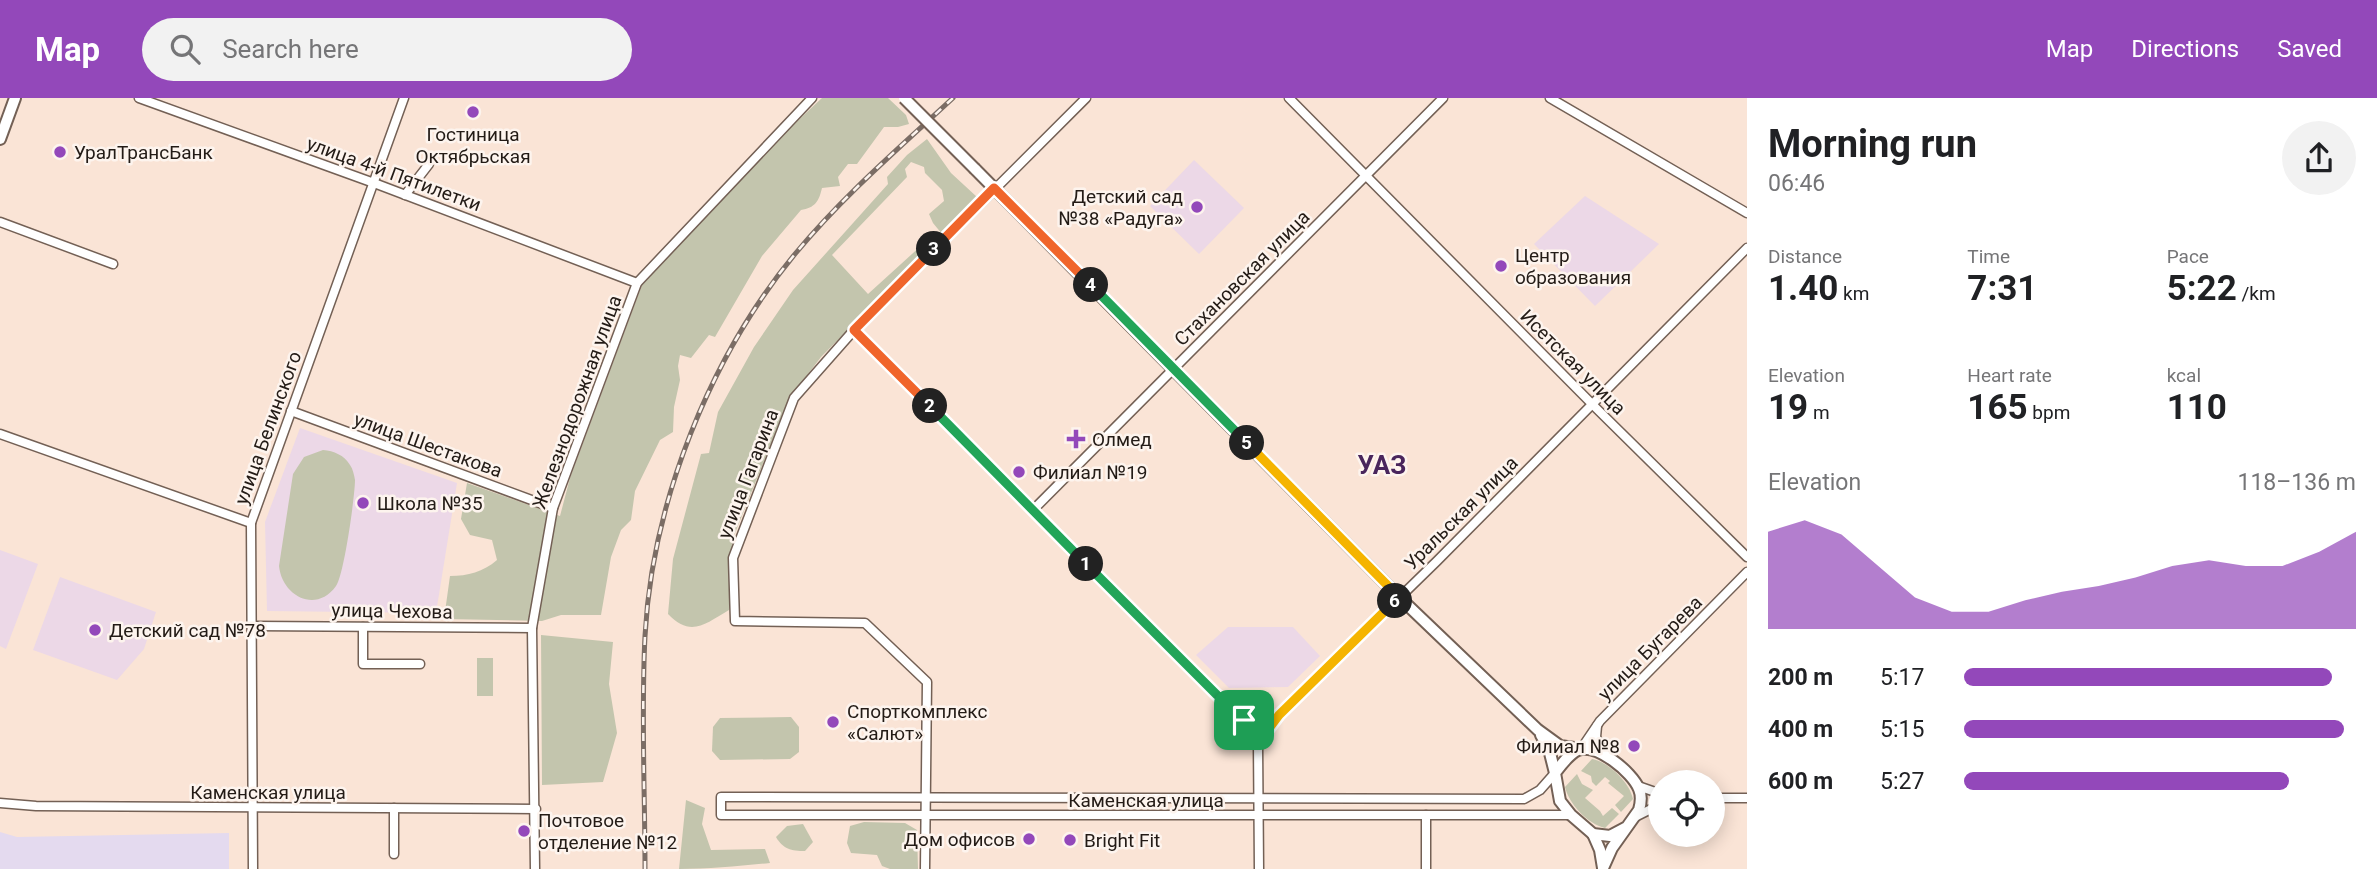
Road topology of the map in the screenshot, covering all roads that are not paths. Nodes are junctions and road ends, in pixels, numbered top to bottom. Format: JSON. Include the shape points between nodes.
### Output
{"nodes":[{"id":1,"x":15,"y":98,"type":"edge"},
{"id":2,"x":139,"y":98,"type":"edge"},
{"id":3,"x":404,"y":98,"type":"edge"},
{"id":4,"x":812,"y":98,"type":"edge"},
{"id":5,"x":904,"y":98,"type":"edge"},
{"id":6,"x":1086,"y":98,"type":"edge"},
{"id":7,"x":1289,"y":98,"type":"edge"},
{"id":8,"x":1443,"y":98,"type":"edge"},
{"id":9,"x":1550,"y":98,"type":"edge"},
{"id":10,"x":0,"y":139,"type":"edge"},
{"id":11,"x":429,"y":163,"type":"dead end"},
{"id":12,"x":1367,"y":175,"type":"junction"},
{"id":13,"x":374,"y":183,"type":"junction"},
{"id":14,"x":994,"y":188,"type":"junction"},
{"id":15,"x":405,"y":195,"type":"junction"},
{"id":16,"x":1747,"y":213,"type":"edge"},
{"id":17,"x":0,"y":222,"type":"edge"},
{"id":18,"x":1747,"y":247,"type":"edge"},
{"id":19,"x":113,"y":264,"type":"dead end"},
{"id":20,"x":637,"y":283,"type":"junction"},
{"id":21,"x":854,"y":330,"type":"junction"},
{"id":22,"x":1173,"y":369,"type":"junction"},
{"id":23,"x":1591,"y":404,"type":"junction"},
{"id":24,"x":291,"y":411,"type":"junction"},
{"id":25,"x":0,"y":434,"type":"edge"},
{"id":26,"x":553,"y":508,"type":"junction"},
{"id":27,"x":1033,"y":510,"type":"junction"},
{"id":28,"x":251,"y":523,"type":"junction"},
{"id":29,"x":1747,"y":557,"type":"edge"},
{"id":30,"x":1747,"y":572,"type":"edge"},
{"id":31,"x":1399,"y":597,"type":"junction"},
{"id":32,"x":252,"y":626,"type":"junction"},
{"id":33,"x":363,"y":627,"type":"junction"},
{"id":34,"x":532,"y":628,"type":"junction"},
{"id":35,"x":420,"y":664,"type":"dead end"},
{"id":36,"x":1279,"y":715,"type":"junction"},
{"id":37,"x":1244,"y":720,"type":"junction"},
{"id":38,"x":1598,"y":723,"type":"junction"},
{"id":39,"x":1538,"y":730,"type":"junction"},
{"id":40,"x":1258,"y":743,"type":"junction"},
{"id":41,"x":1581,"y":749,"type":"junction"},
{"id":42,"x":1604,"y":754,"type":"junction"},
{"id":43,"x":1555,"y":773,"type":"junction"},
{"id":44,"x":1638,"y":786,"type":"junction"},
{"id":45,"x":1648,"y":789,"type":"edge"},
{"id":46,"x":925,"y":797,"type":"junction"},
{"id":47,"x":1258,"y":798,"type":"junction"},
{"id":48,"x":1725,"y":798,"type":"edge"},
{"id":49,"x":1747,"y":798,"type":"edge"},
{"id":50,"x":1504,"y":799,"type":"junction"},
{"id":51,"x":0,"y":803,"type":"edge"},
{"id":52,"x":254,"y":807,"type":"junction"},
{"id":53,"x":394,"y":808,"type":"junction"},
{"id":54,"x":536,"y":809,"type":"junction"},
{"id":55,"x":1648,"y":811,"type":"edge"},
{"id":56,"x":1258,"y":815,"type":"junction"},
{"id":57,"x":1426,"y":815,"type":"junction"},
{"id":58,"x":1504,"y":815,"type":"junction"},
{"id":59,"x":1571,"y":815,"type":"junction"},
{"id":60,"x":925,"y":816,"type":"junction"},
{"id":61,"x":1636,"y":817,"type":"junction"},
{"id":62,"x":1627,"y":827,"type":"junction"},
{"id":63,"x":1593,"y":834,"type":"junction"},
{"id":64,"x":394,"y":853,"type":"dead end"},
{"id":65,"x":1603,"y":868,"type":"edge"},
{"id":66,"x":253,"y":869,"type":"edge"},
{"id":67,"x":535,"y":869,"type":"edge"},
{"id":68,"x":925,"y":869,"type":"edge"},
{"id":69,"x":1259,"y":869,"type":"edge"},
{"id":70,"x":1426,"y":869,"type":"edge"}],
"edges":[{"from":1,"to":10,"type":"main road"},
{"from":2,"to":13,"type":"street","name":"улица 4-й Пятилетки"},
{"from":3,"to":13,"type":"street","name":"улица Белинского"},
{"from":4,"to":20,"type":"street","name":"Железнодорожная улица"},
{"from":5,"to":14,"type":"main road","bridge":true},
{"from":6,"to":14,"type":"street","name":"улица Гагарина"},
{"from":7,"to":12,"type":"street","name":"Исетская улица"},
{"from":8,"to":12,"type":"street","name":"Стахановская улица"},
{"from":9,"to":16,"type":"street"},
{"from":11,"to":15,"type":"street"},
{"from":12,"to":22,"type":"street","name":"Стахановская улица"},
{"from":12,"to":23,"type":"street","name":"Исетская улица"},
{"from":13,"to":15,"type":"street","name":"улица 4-й Пятилетки"},
{"from":13,"to":24,"type":"street","name":"улица Белинского"},
{"from":14,"to":21,"type":"street","name":"улица Гагарина"},
{"from":14,"to":22,"type":"main road"},
{"from":15,"to":20,"type":"street","name":"улица 4-й Пятилетки"},
{"from":17,"to":19,"type":"street"},
{"from":18,"to":23,"type":"street","name":"Уральская улица"},
{"from":20,"to":26,"type":"street","name":"Железнодорожная улица"},
{"from":21,"to":27,"type":"street"},
{"from":21,"to":46,"type":"street","name":"улица Гагарина","via":[[794,398],[733,558],[735,621],[865,623],[927,682]]},
{"from":22,"to":27,"type":"street","name":"Стахановская улица"},
{"from":22,"to":31,"type":"main road"},
{"from":23,"to":29,"type":"street","name":"Исетская улица"},
{"from":23,"to":31,"type":"street","name":"Уральская улица"},
{"from":24,"to":26,"type":"street","name":"улица Шестакова"},
{"from":24,"to":28,"type":"street","name":"улица Белинского"},
{"from":25,"to":28,"type":"street"},
{"from":26,"to":34,"type":"street","name":"Железнодорожная улица"},
{"from":27,"to":37,"type":"street"},
{"from":28,"to":32,"type":"street","name":"улица Белинского"},
{"from":30,"to":38,"type":"street","name":"улица Бугарева"},
{"from":31,"to":36,"type":"street","name":"Уральская улица"},
{"from":31,"to":39,"type":"main road"},
{"from":32,"to":33,"type":"street","name":"улица Чехова"},
{"from":32,"to":52,"type":"street","name":"улица Белинского"},
{"from":33,"to":34,"type":"street","name":"улица Чехова"},
{"from":33,"to":35,"type":"street","via":[[363,664]]},
{"from":34,"to":54,"type":"street","name":"Железнодорожная улица"},
{"from":36,"to":37,"type":"street","via":[[1261,722]]},
{"from":36,"to":40,"type":"street","name":"Уральская улица"},
{"from":37,"to":40,"type":"street"},
{"from":38,"to":41,"type":"street"},
{"from":38,"to":42,"type":"street","name":"улица Бугарева","via":[[1596,737]]},
{"from":39,"to":41,"type":"main road","via":[[1560,746]]},
{"from":39,"to":43,"type":"main road"},
{"from":40,"to":47,"type":"street"},
{"from":41,"to":42,"type":"main road"},
{"from":41,"to":43,"type":"main road"},
{"from":42,"to":44,"type":"main road"},
{"from":43,"to":50,"type":"street","name":"Каменская улица","via":[[1535,795]]},
{"from":43,"to":59,"type":"main road","via":[[1560,801]]},
{"from":44,"to":45,"type":"street"},
{"from":44,"to":61,"type":"main road","via":[[1641,804]]},
{"from":46,"to":47,"type":"street","name":"Каменская улица"},
{"from":46,"to":60,"type":"street","name":"улица Гагарина"},
{"from":46,"to":60,"type":"street","name":"Каменская улица","via":[[721,797],[721,815]]},
{"from":47,"to":50,"type":"street","name":"Каменская улица"},
{"from":47,"to":56,"type":"street"},
{"from":48,"to":49,"type":"street"},
{"from":50,"to":58,"type":"street"},
{"from":51,"to":52,"type":"street","name":"Каменская улица"},
{"from":52,"to":53,"type":"street","name":"Каменская улица"},
{"from":52,"to":66,"type":"street","name":"улица Белинского"},
{"from":53,"to":54,"type":"street","name":"Каменская улица"},
{"from":53,"to":64,"type":"street"},
{"from":54,"to":67,"type":"street","name":"Железнодорожная улица"},
{"from":55,"to":61,"type":"street"},
{"from":56,"to":57,"type":"street","name":"Каменская улица"},
{"from":56,"to":60,"type":"street","name":"Каменская улица"},
{"from":56,"to":69,"type":"street"},
{"from":57,"to":58,"type":"street","name":"Каменская улица"},
{"from":57,"to":70,"type":"street"},
{"from":58,"to":59,"type":"street","name":"Каменская улица"},
{"from":59,"to":63,"type":"main road"},
{"from":60,"to":68,"type":"street","name":"улица Гагарина"},
{"from":61,"to":62,"type":"main road"},
{"from":62,"to":63,"type":"main road","via":[[1611,836]]},
{"from":62,"to":65,"type":"main road"},
{"from":63,"to":65,"type":"main road"}]}
